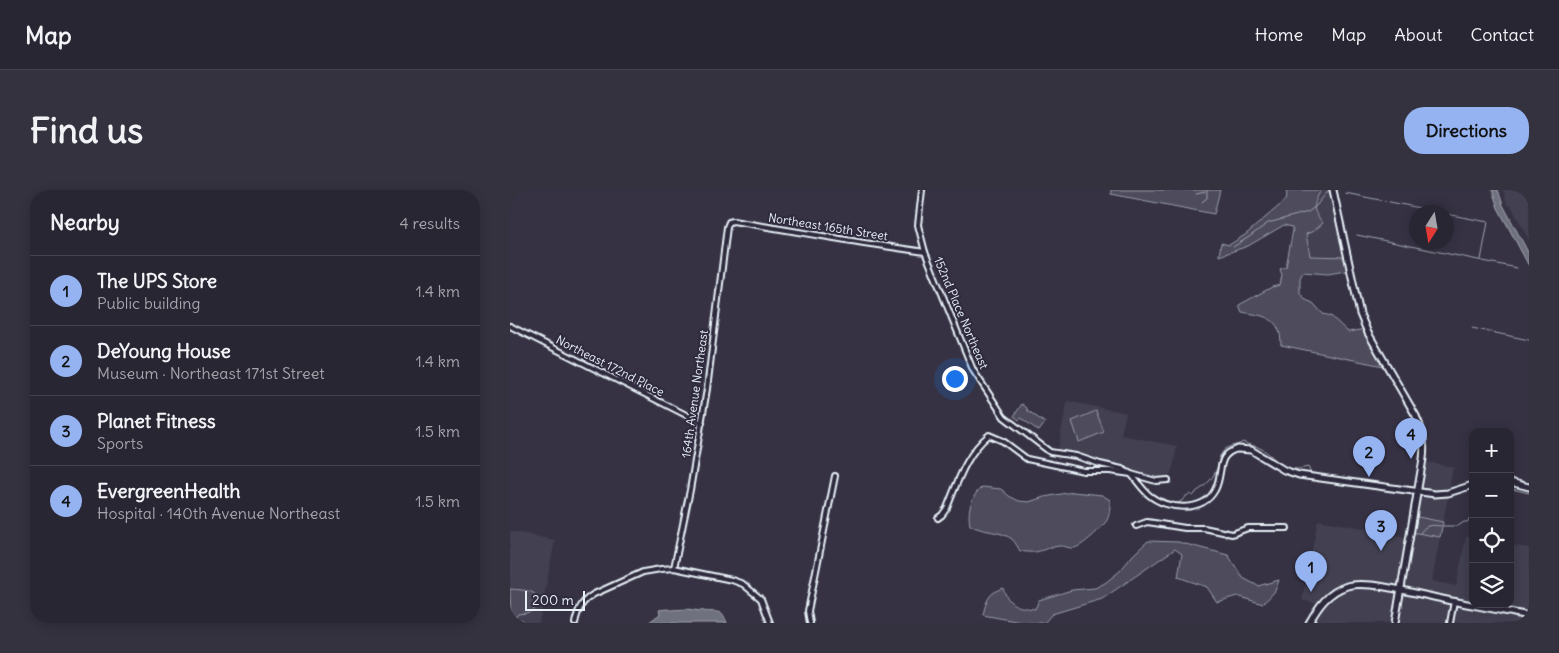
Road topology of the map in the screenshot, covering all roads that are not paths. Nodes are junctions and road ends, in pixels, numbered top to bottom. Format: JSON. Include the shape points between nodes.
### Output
{"nodes":[{"id":1,"x":922,"y":190,"type":"edge"},
{"id":2,"x":1333,"y":190,"type":"edge"},
{"id":3,"x":729,"y":222,"type":"joint"},
{"id":4,"x":925,"y":252,"type":"junction"},
{"id":5,"x":510,"y":326,"type":"edge"},
{"id":6,"x":702,"y":423,"type":"junction"},
{"id":7,"x":1238,"y":449,"type":"joint"},
{"id":8,"x":1131,"y":474,"type":"junction"},
{"id":9,"x":835,"y":476,"type":"dead end"},
{"id":10,"x":1168,"y":480,"type":"dead end"},
{"id":11,"x":1514,"y":483,"type":"edge"},
{"id":12,"x":1469,"y":486,"type":"edge"},
{"id":13,"x":1529,"y":486,"type":"edge"},
{"id":14,"x":1418,"y":492,"type":"junction"},
{"id":15,"x":938,"y":518,"type":"dead end"},
{"id":16,"x":1136,"y":526,"type":"dead end"},
{"id":17,"x":1287,"y":528,"type":"dead end"},
{"id":18,"x":674,"y":568,"type":"junction"},
{"id":19,"x":1400,"y":590,"type":"junction"},
{"id":20,"x":1454,"y":601,"type":"junction"},
{"id":21,"x":1529,"y":616,"type":"edge"},
{"id":22,"x":575,"y":623,"type":"edge"},
{"id":23,"x":770,"y":623,"type":"edge"},
{"id":24,"x":810,"y":623,"type":"edge"},
{"id":25,"x":1309,"y":623,"type":"edge"},
{"id":26,"x":1395,"y":623,"type":"edge"},
{"id":27,"x":1450,"y":623,"type":"edge"}],
"edges":[{"from":1,"to":4,"type":"street","name":"152nd Place Northeast","via":[[918,225]]},
{"from":2,"to":14,"type":"main road","via":[[1360,314],[1421,425],[1424,439]]},
{"from":3,"to":4,"type":"street","name":"Northeast 165th Street"},
{"from":3,"to":6,"type":"street","name":"164th Avenue Northeast"},
{"from":4,"to":8,"type":"street","name":"152nd Place Northeast","via":[[976,375],[1004,417],[1050,452],[1076,456]]},
{"from":5,"to":6,"type":"street","name":"Northeast 172nd Place"},
{"from":6,"to":18,"type":"street","name":"164th Avenue Northeast"},
{"from":7,"to":8,"type":"street","via":[[1223,459],[1215,492],[1200,504],[1173,506],[1161,501],[1149,495]]},
{"from":7,"to":14,"type":"main road","via":[[1251,450],[1299,475]]},
{"from":8,"to":10,"type":"street","via":[[1158,481]]},
{"from":8,"to":15,"type":"street","via":[[1084,470],[1027,459],[1003,440],[989,435],[968,458],[947,508]]},
{"from":9,"to":24,"type":"street","via":[[810,603]]},
{"from":11,"to":13,"type":"main road"},
{"from":12,"to":14,"type":"main road","via":[[1444,494]]},
{"from":14,"to":19,"type":"main road"},
{"from":16,"to":17,"type":"street","via":[[1147,522],[1232,534],[1248,528]]},
{"from":18,"to":22,"type":"street","via":[[643,572],[587,598],[578,610]]},
{"from":18,"to":23,"type":"street","via":[[743,584],[764,605]]},
{"from":19,"to":20,"type":"main road"},
{"from":19,"to":25,"type":"main road","via":[[1361,584],[1346,586],[1327,597]]},
{"from":19,"to":26,"type":"main road"},
{"from":20,"to":21,"type":"main road"},
{"from":20,"to":27,"type":"street"}]}
